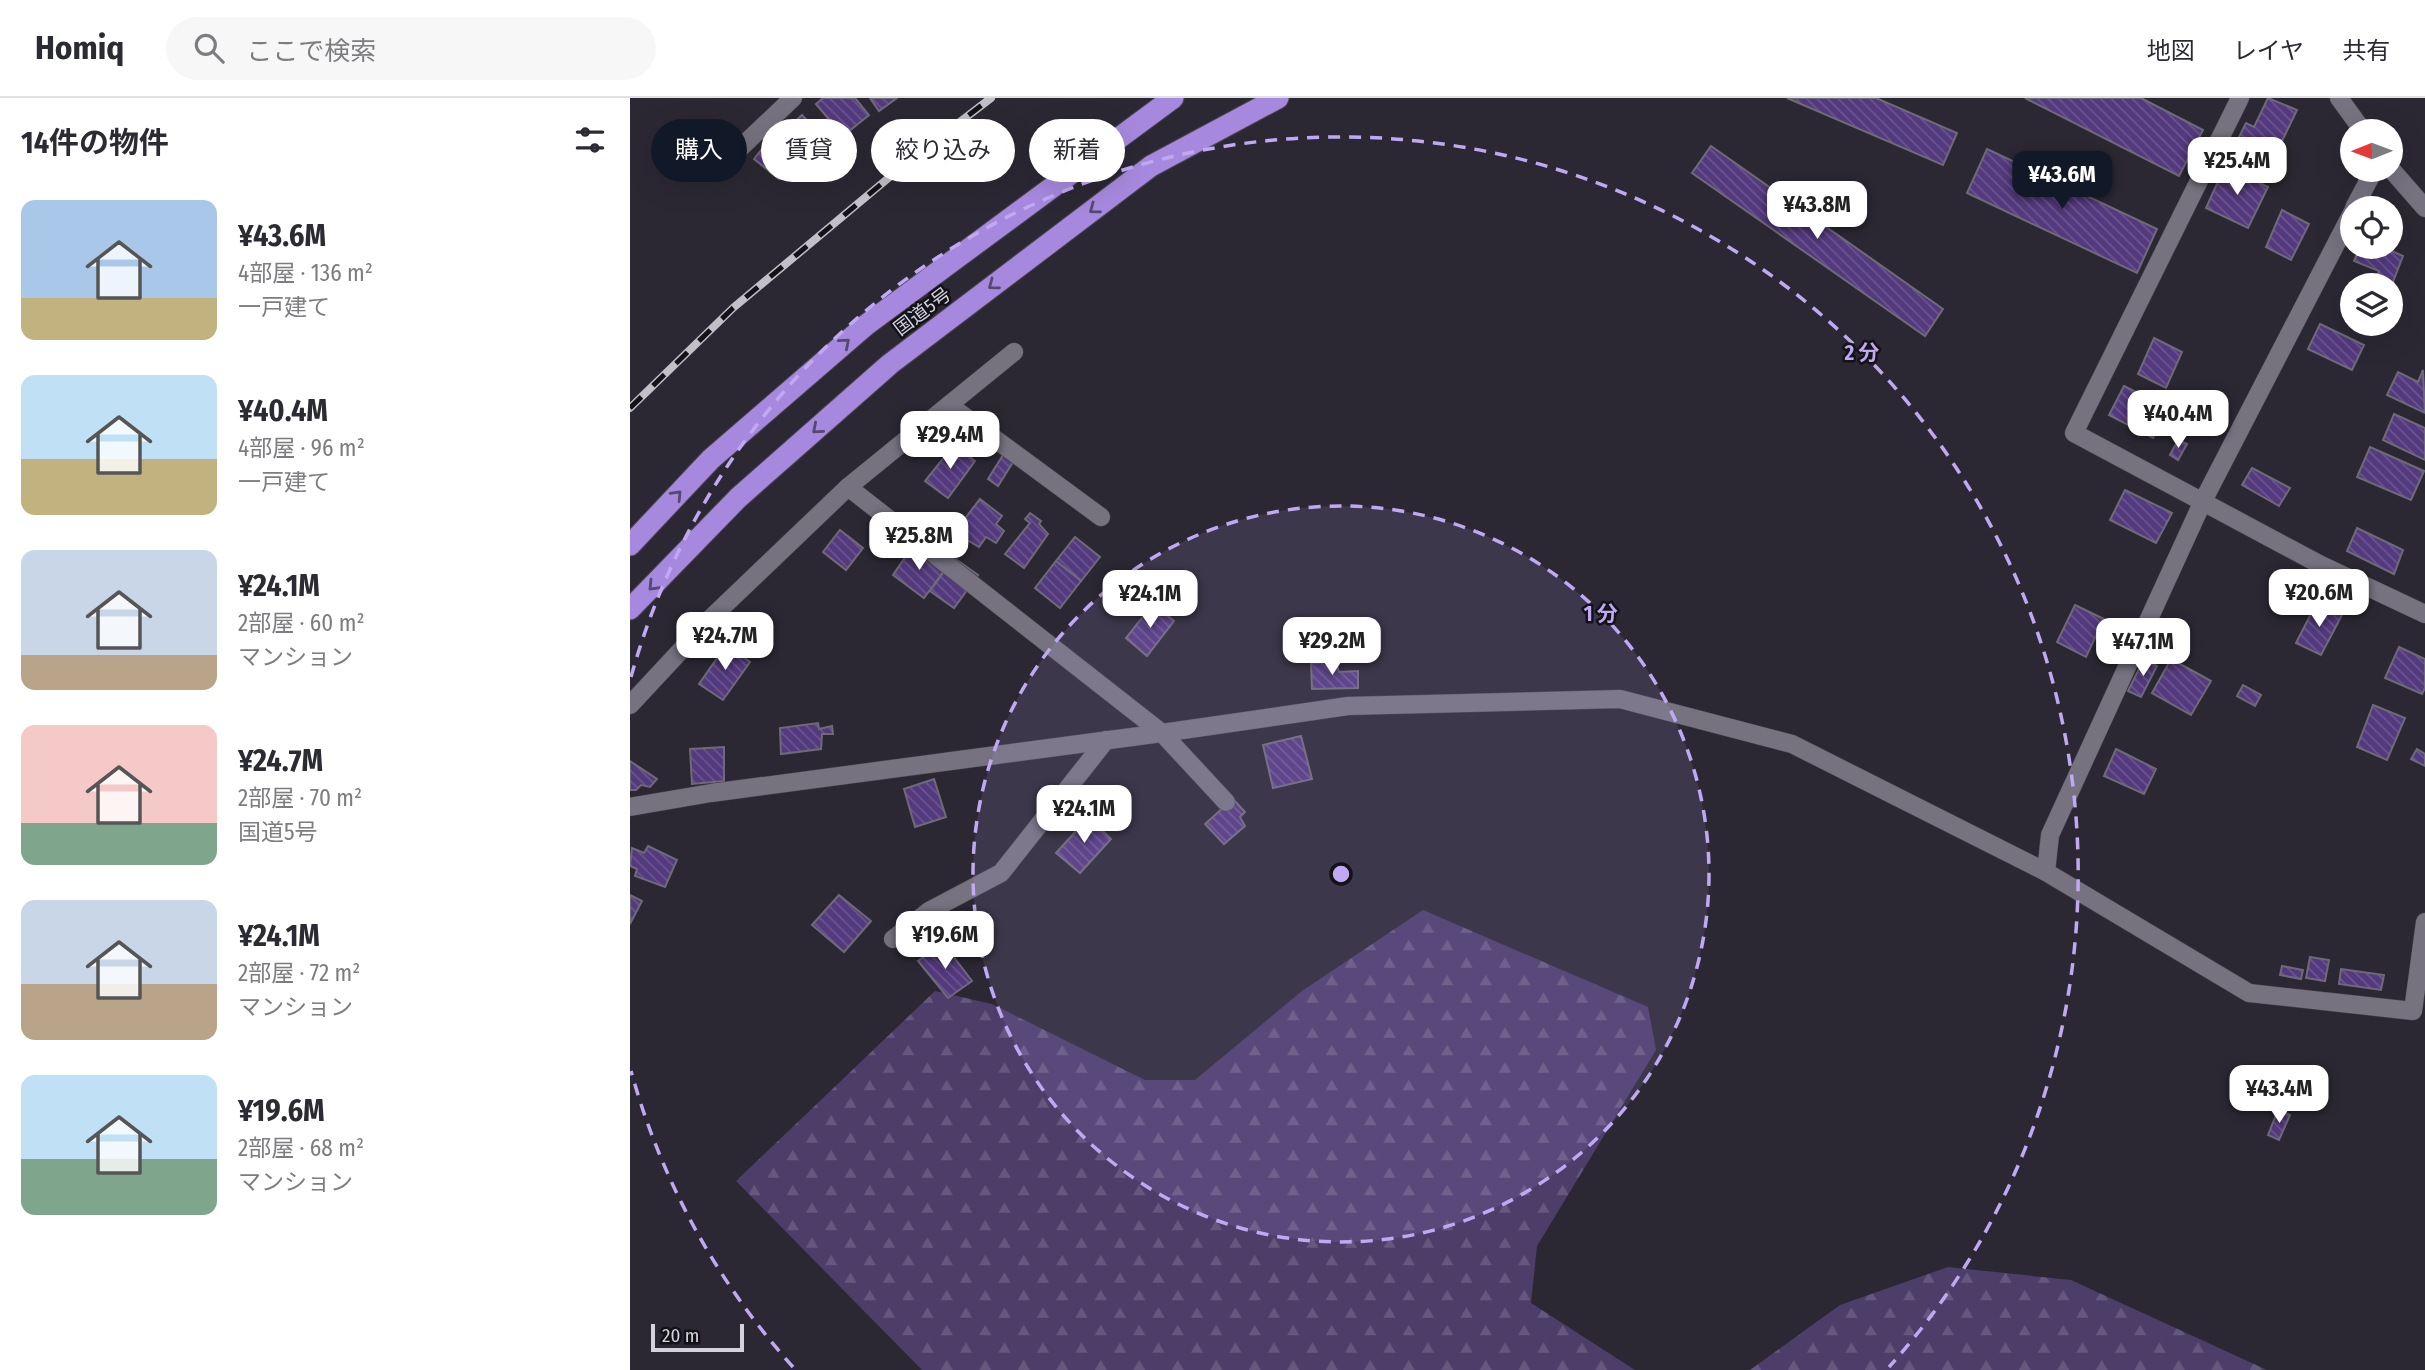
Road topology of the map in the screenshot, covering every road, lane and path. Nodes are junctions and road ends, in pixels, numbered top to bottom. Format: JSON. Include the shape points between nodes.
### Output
{"nodes":[{"id":1,"x":793,"y":98,"type":"edge"},
{"id":2,"x":1172,"y":98,"type":"edge"},
{"id":3,"x":1278,"y":98,"type":"edge"},
{"id":4,"x":2240,"y":98,"type":"edge"},
{"id":5,"x":2339,"y":98,"type":"edge"},
{"id":6,"x":2354,"y":119,"type":"edge"},
{"id":7,"x":747,"y":142,"type":"edge"},
{"id":8,"x":2402,"y":182,"type":"edge"},
{"id":9,"x":2425,"y":208,"type":"edge"},
{"id":10,"x":2340,"y":235,"type":"edge"},
{"id":11,"x":1014,"y":352,"type":"dead end"},
{"id":12,"x":949,"y":405,"type":"junction"},
{"id":13,"x":848,"y":487,"type":"junction"},
{"id":14,"x":2203,"y":500,"type":"junction"},
{"id":15,"x":1101,"y":517,"type":"dead end"},
{"id":16,"x":630,"y":545,"type":"edge"},
{"id":17,"x":630,"y":609,"type":"edge"},
{"id":18,"x":2425,"y":614,"type":"edge"},
{"id":19,"x":630,"y":705,"type":"edge"},
{"id":20,"x":1162,"y":733,"type":"junction"},
{"id":21,"x":1107,"y":740,"type":"junction"},
{"id":22,"x":1226,"y":802,"type":"dead end"},
{"id":23,"x":630,"y":807,"type":"edge"},
{"id":24,"x":2046,"y":872,"type":"junction"},
{"id":25,"x":2425,"y":922,"type":"edge"},
{"id":26,"x":893,"y":939,"type":"dead end"}],
"edges":[{"from":1,"to":7,"type":"street"},
{"from":16,"to":2,"type":"highway","name":"国道5号","one_way":true,"via":[[711,459],[866,325]]},
{"from":3,"to":17,"type":"highway","name":"国道5号","one_way":true,"via":[[1151,166],[890,364],[738,498]]},
{"from":4,"to":14,"type":"street","via":[[2074,433]]},
{"from":5,"to":6,"type":"street"},
{"from":8,"to":9,"type":"street"},
{"from":10,"to":14,"type":"street"},
{"from":11,"to":12,"type":"street"},
{"from":12,"to":13,"type":"street"},
{"from":12,"to":15,"type":"street"},
{"from":13,"to":19,"type":"street","via":[[711,618]]},
{"from":13,"to":20,"type":"street"},
{"from":14,"to":18,"type":"street","via":[[2319,564]]},
{"from":14,"to":24,"type":"street","via":[[2050,835]]},
{"from":20,"to":21,"type":"street"},
{"from":20,"to":22,"type":"street"},
{"from":20,"to":24,"type":"street","via":[[1348,706],[1620,699],[1792,744]]},
{"from":21,"to":23,"type":"street"},
{"from":21,"to":26,"type":"street","via":[[1001,873],[929,911]]},
{"from":24,"to":25,"type":"street","via":[[2249,993],[2413,1011]]}]}
